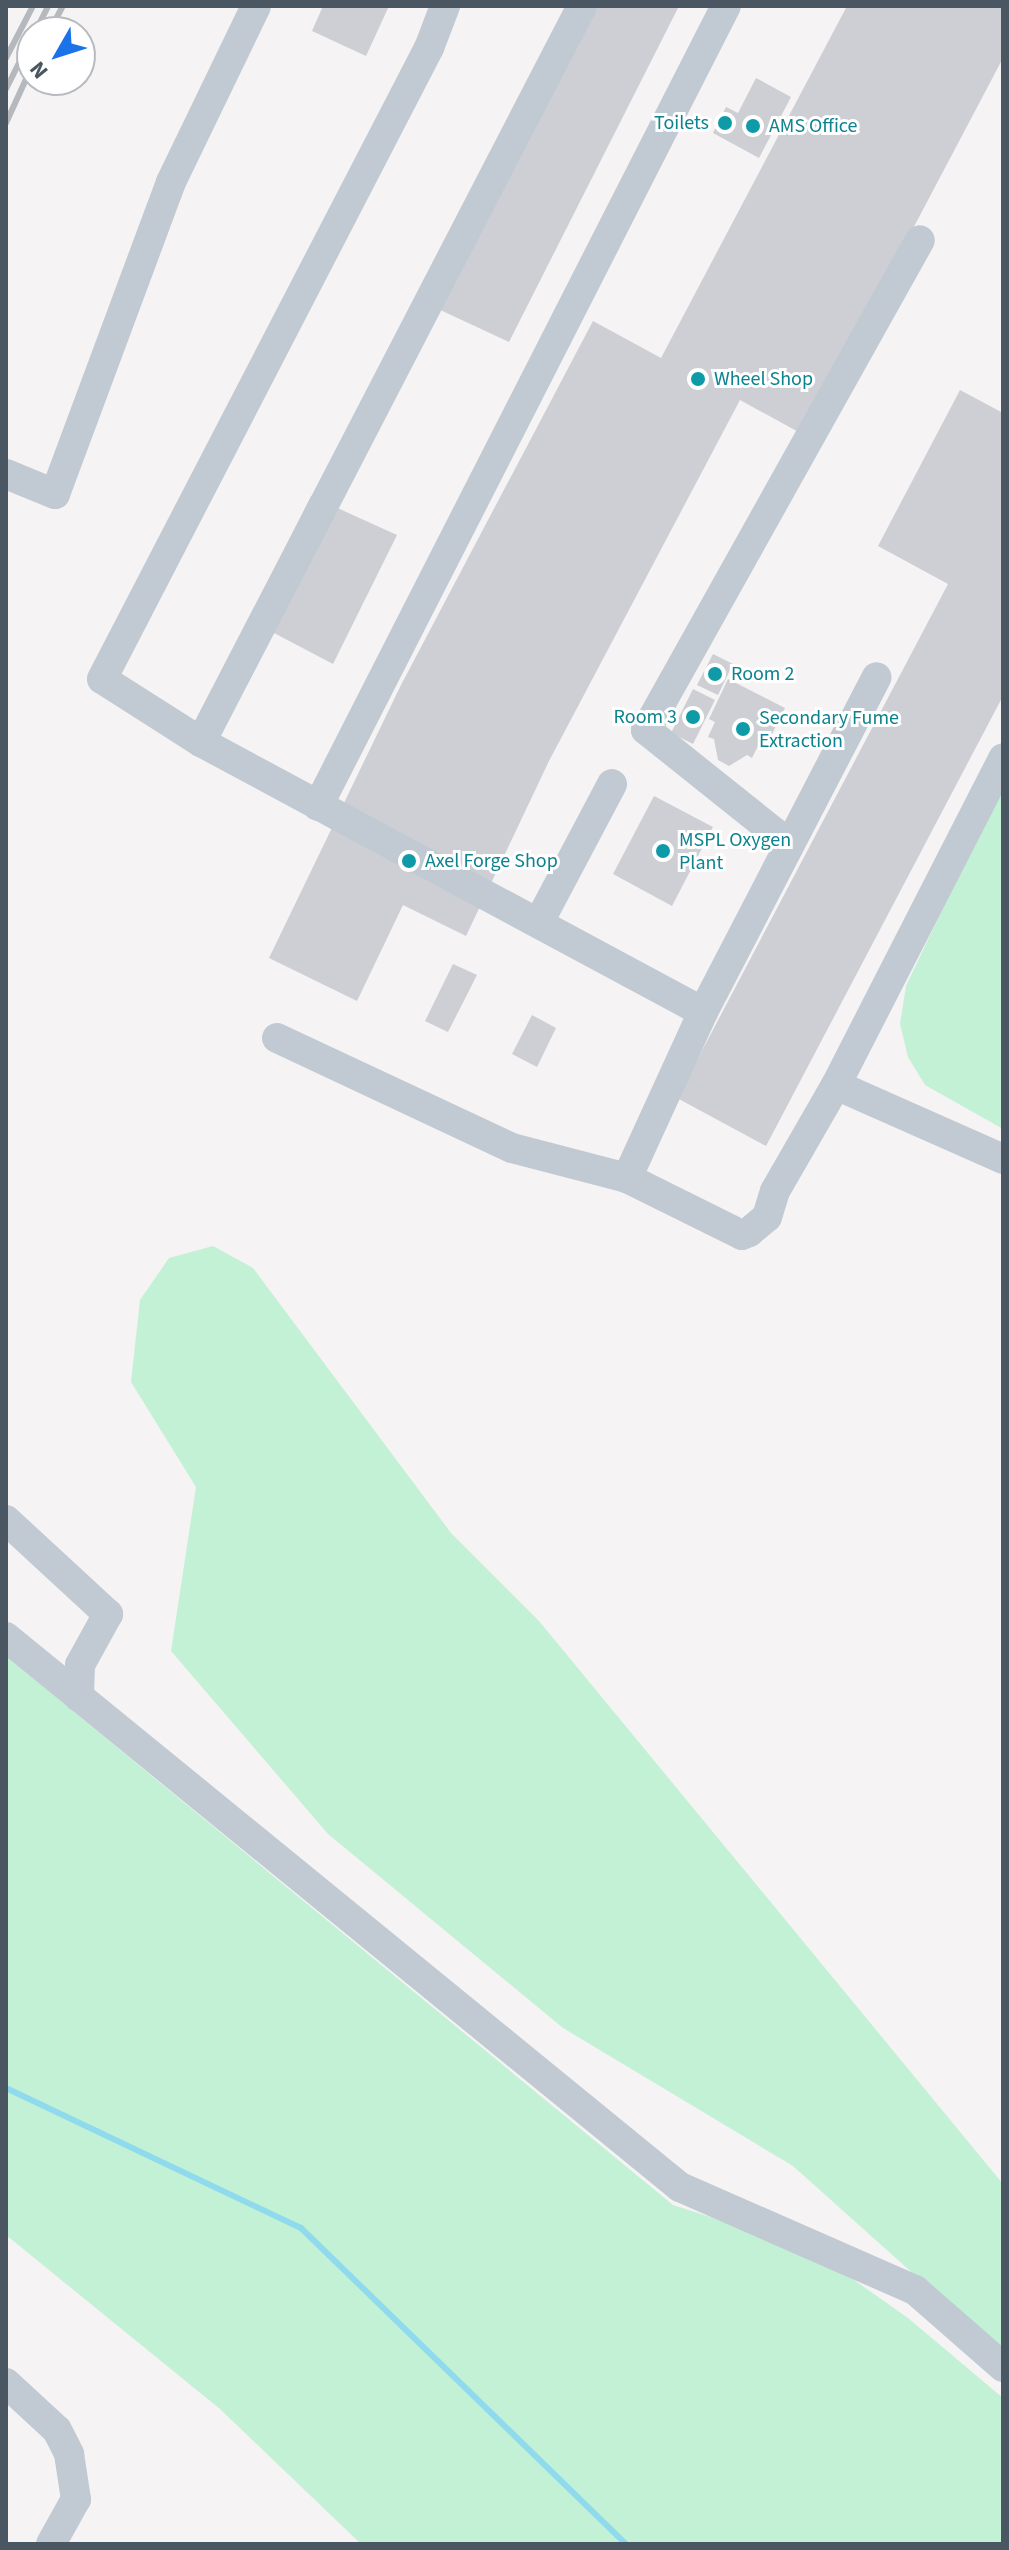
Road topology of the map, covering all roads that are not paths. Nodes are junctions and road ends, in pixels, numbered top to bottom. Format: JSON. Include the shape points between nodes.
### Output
{"nodes":[{"id":1,"x":256,"y":6,"type":"edge"},
{"id":2,"x":445,"y":6,"type":"edge"},
{"id":3,"x":582,"y":6,"type":"edge"},
{"id":4,"x":726,"y":6,"type":"edge"},
{"id":5,"x":920,"y":240,"type":"dead end"},
{"id":6,"x":6,"y":474,"type":"edge"},
{"id":7,"x":877,"y":677,"type":"dead end"},
{"id":8,"x":201,"y":742,"type":"junction"},
{"id":9,"x":1003,"y":758,"type":"edge"},
{"id":10,"x":612,"y":784,"type":"dead end"},
{"id":11,"x":318,"y":806,"type":"junction"},
{"id":12,"x":789,"y":844,"type":"junction"},
{"id":13,"x":539,"y":922,"type":"junction"},
{"id":14,"x":703,"y":1012,"type":"junction"},
{"id":15,"x":277,"y":1038,"type":"dead end"},
{"id":16,"x":836,"y":1085,"type":"junction"},
{"id":17,"x":1003,"y":1159,"type":"edge"},
{"id":18,"x":627,"y":1178,"type":"junction"},
{"id":19,"x":6,"y":1520,"type":"edge"},
{"id":20,"x":6,"y":1637,"type":"edge"},
{"id":21,"x":79,"y":1697,"type":"junction"},
{"id":22,"x":1003,"y":2367,"type":"edge"},
{"id":23,"x":6,"y":2383,"type":"edge"},
{"id":24,"x":51,"y":2544,"type":"edge"}],
"edges":[{"from":1,"to":6,"type":"lane","via":[[171,182],[55,494]]},
{"from":2,"to":8,"type":"lane","via":[[421,62],[102,679]]},
{"from":3,"to":8,"type":"lane"},
{"from":4,"to":11,"type":"lane"},
{"from":5,"to":12,"type":"lane","via":[[646,730]]},
{"from":7,"to":12,"type":"lane"},
{"from":8,"to":11,"type":"lane"},
{"from":9,"to":16,"type":"lane"},
{"from":10,"to":13,"type":"lane"},
{"from":11,"to":13,"type":"lane"},
{"from":12,"to":14,"type":"lane"},
{"from":13,"to":14,"type":"lane"},
{"from":14,"to":18,"type":"lane"},
{"from":15,"to":18,"type":"lane","via":[[512,1148]]},
{"from":16,"to":17,"type":"lane"},
{"from":16,"to":18,"type":"lane","via":[[775,1191],[767,1217],[749,1232],[742,1235]]},
{"from":19,"to":21,"type":"lane","via":[[108,1614],[80,1665]]},
{"from":20,"to":21,"type":"lane"},
{"from":21,"to":22,"type":"lane","via":[[680,2187],[915,2290]]},
{"from":23,"to":24,"type":"lane","via":[[57,2430],[69,2454],[76,2499]]}]}
